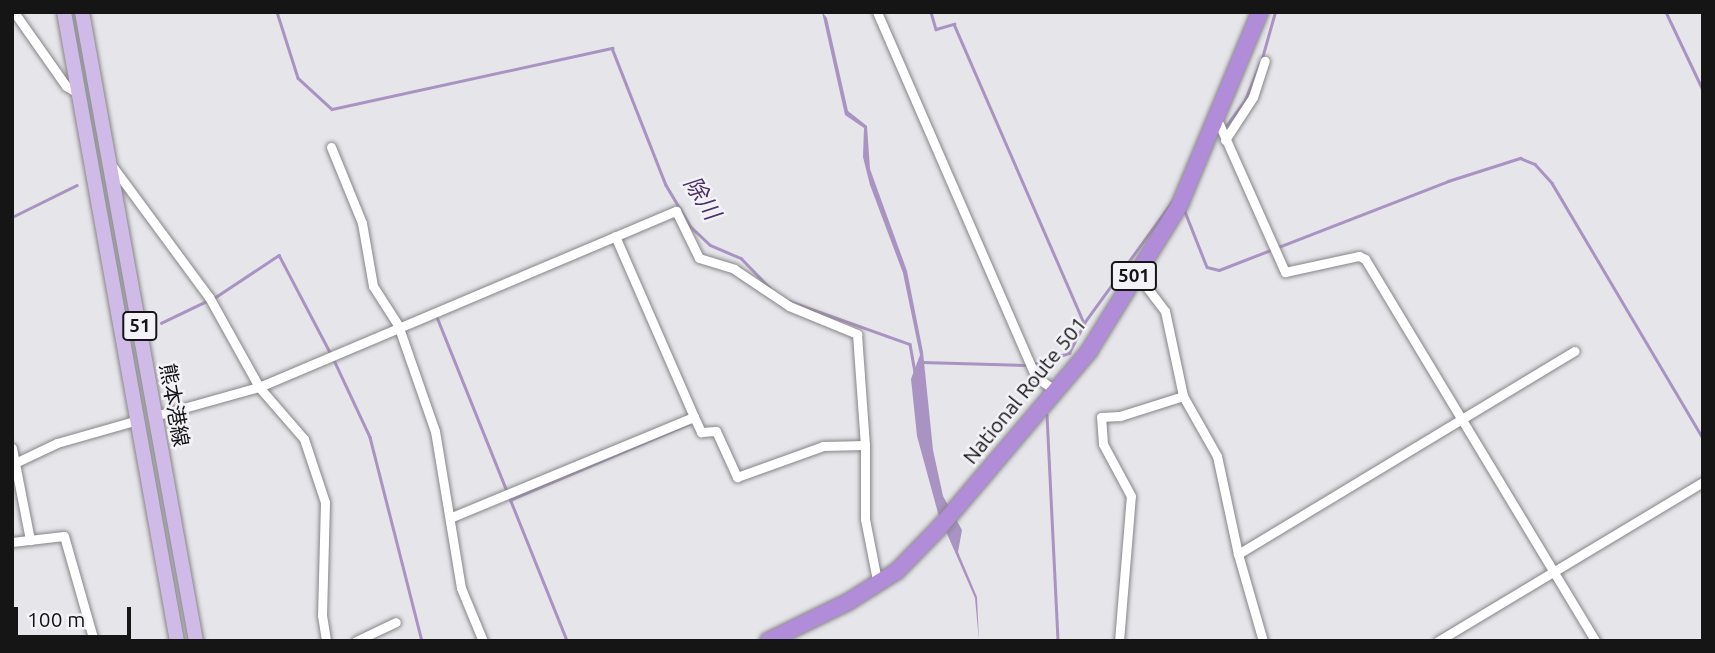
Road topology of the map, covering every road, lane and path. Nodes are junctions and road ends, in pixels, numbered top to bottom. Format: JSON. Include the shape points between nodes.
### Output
{"nodes":[{"id":1,"x":14,"y":12,"type":"edge"},
{"id":2,"x":64,"y":12,"type":"edge"},
{"id":3,"x":82,"y":12,"type":"edge"},
{"id":4,"x":877,"y":12,"type":"edge"},
{"id":5,"x":1260,"y":12,"type":"edge"},
{"id":6,"x":1265,"y":61,"type":"dead end"},
{"id":7,"x":82,"y":95,"type":"junction"},
{"id":8,"x":1215,"y":116,"type":"junction"},
{"id":9,"x":1225,"y":141,"type":"junction"},
{"id":10,"x":331,"y":146,"type":"dead end"},
{"id":11,"x":113,"y":167,"type":"junction"},
{"id":12,"x":615,"y":236,"type":"junction"},
{"id":13,"x":1136,"y":273,"type":"junction"},
{"id":14,"x":397,"y":325,"type":"junction"},
{"id":15,"x":1574,"y":351,"type":"dead end"},
{"id":16,"x":259,"y":387,"type":"junction"},
{"id":17,"x":1054,"y":390,"type":"junction"},
{"id":18,"x":1183,"y":396,"type":"junction"},
{"id":19,"x":155,"y":416,"type":"junction"},
{"id":20,"x":694,"y":417,"type":"junction"},
{"id":21,"x":1461,"y":419,"type":"junction"},
{"id":22,"x":138,"y":420,"type":"junction"},
{"id":23,"x":866,"y":445,"type":"junction"},
{"id":24,"x":12,"y":448,"type":"edge"},
{"id":25,"x":18,"y":462,"type":"junction"},
{"id":26,"x":1703,"y":482,"type":"edge"},
{"id":27,"x":452,"y":517,"type":"junction"},
{"id":28,"x":30,"y":540,"type":"junction"},
{"id":29,"x":12,"y":542,"type":"edge"},
{"id":30,"x":1238,"y":554,"type":"junction"},
{"id":31,"x":1553,"y":572,"type":"junction"},
{"id":32,"x":878,"y":585,"type":"junction"},
{"id":33,"x":397,"y":622,"type":"dead end"},
{"id":34,"x":93,"y":641,"type":"edge"},
{"id":35,"x":177,"y":641,"type":"edge"},
{"id":36,"x":196,"y":641,"type":"edge"},
{"id":37,"x":326,"y":641,"type":"edge"},
{"id":38,"x":356,"y":641,"type":"edge"},
{"id":39,"x":482,"y":641,"type":"edge"},
{"id":40,"x":768,"y":641,"type":"edge"},
{"id":41,"x":1119,"y":641,"type":"edge"},
{"id":42,"x":1263,"y":641,"type":"edge"},
{"id":43,"x":1438,"y":641,"type":"edge"},
{"id":44,"x":1595,"y":641,"type":"edge"}],
"edges":[{"from":1,"to":7,"type":"street","via":[[66,86]]},
{"from":2,"to":7,"type":"main road","name":"熊本港線","number":"51"},
{"from":3,"to":11,"type":"main road","name":"熊本港線","number":"51"},
{"from":4,"to":17,"type":"street","via":[[1035,376]]},
{"from":5,"to":8,"type":"highway","name":"National Route 501","number":"501"},
{"from":6,"to":9,"type":"street","via":[[1253,97]]},
{"from":7,"to":22,"type":"main road","name":"熊本港線","number":"51"},
{"from":8,"to":9,"type":"street"},
{"from":8,"to":13,"type":"highway","name":"National Route 501","number":"501","via":[[1180,204]]},
{"from":9,"to":21,"type":"street","via":[[1285,272],[1359,256],[1365,259]]},
{"from":10,"to":14,"type":"street","via":[[362,223],[373,286]]},
{"from":11,"to":16,"type":"street","via":[[209,296]]},
{"from":11,"to":19,"type":"main road","name":"熊本港線","number":"51"},
{"from":12,"to":14,"type":"street"},
{"from":12,"to":20,"type":"street"},
{"from":12,"to":23,"type":"street","via":[[676,211],[699,258],[734,269],[789,306],[857,334]]},
{"from":13,"to":17,"type":"highway","name":"National Route 501","number":"501","via":[[1089,351]]},
{"from":13,"to":18,"type":"street","via":[[1165,311]]},
{"from":14,"to":16,"type":"street"},
{"from":14,"to":27,"type":"street","via":[[435,431]]},
{"from":15,"to":21,"type":"street"},
{"from":16,"to":19,"type":"street"},
{"from":16,"to":37,"type":"street","via":[[304,439],[316,467],[328,533],[322,615]]},
{"from":17,"to":32,"type":"highway","name":"National Route 501","number":"501","via":[[940,527]]},
{"from":18,"to":30,"type":"street","via":[[1217,456]]},
{"from":18,"to":41,"type":"street","via":[[1121,416],[1101,417],[1103,444],[1131,496]]},
{"from":19,"to":36,"type":"main road","name":"熊本港線","number":"51"},
{"from":20,"to":23,"type":"street","via":[[701,432],[716,432],[737,477],[823,446]]},
{"from":20,"to":27,"type":"street"},
{"from":21,"to":30,"type":"street"},
{"from":21,"to":31,"type":"street"},
{"from":22,"to":25,"type":"street","via":[[57,443]]},
{"from":22,"to":35,"type":"main road","name":"熊本港線","number":"51"},
{"from":23,"to":32,"type":"street","via":[[865,519]]},
{"from":24,"to":25,"type":"street"},
{"from":25,"to":28,"type":"street","via":[[19,502]]},
{"from":26,"to":31,"type":"street"},
{"from":27,"to":39,"type":"street","via":[[461,587]]},
{"from":28,"to":29,"type":"street"},
{"from":28,"to":34,"type":"street","via":[[64,536]]},
{"from":30,"to":42,"type":"street"},
{"from":31,"to":43,"type":"street"},
{"from":31,"to":44,"type":"street"},
{"from":32,"to":40,"type":"highway","name":"National Route 501","number":"501"},
{"from":33,"to":38,"type":"street"}]}
